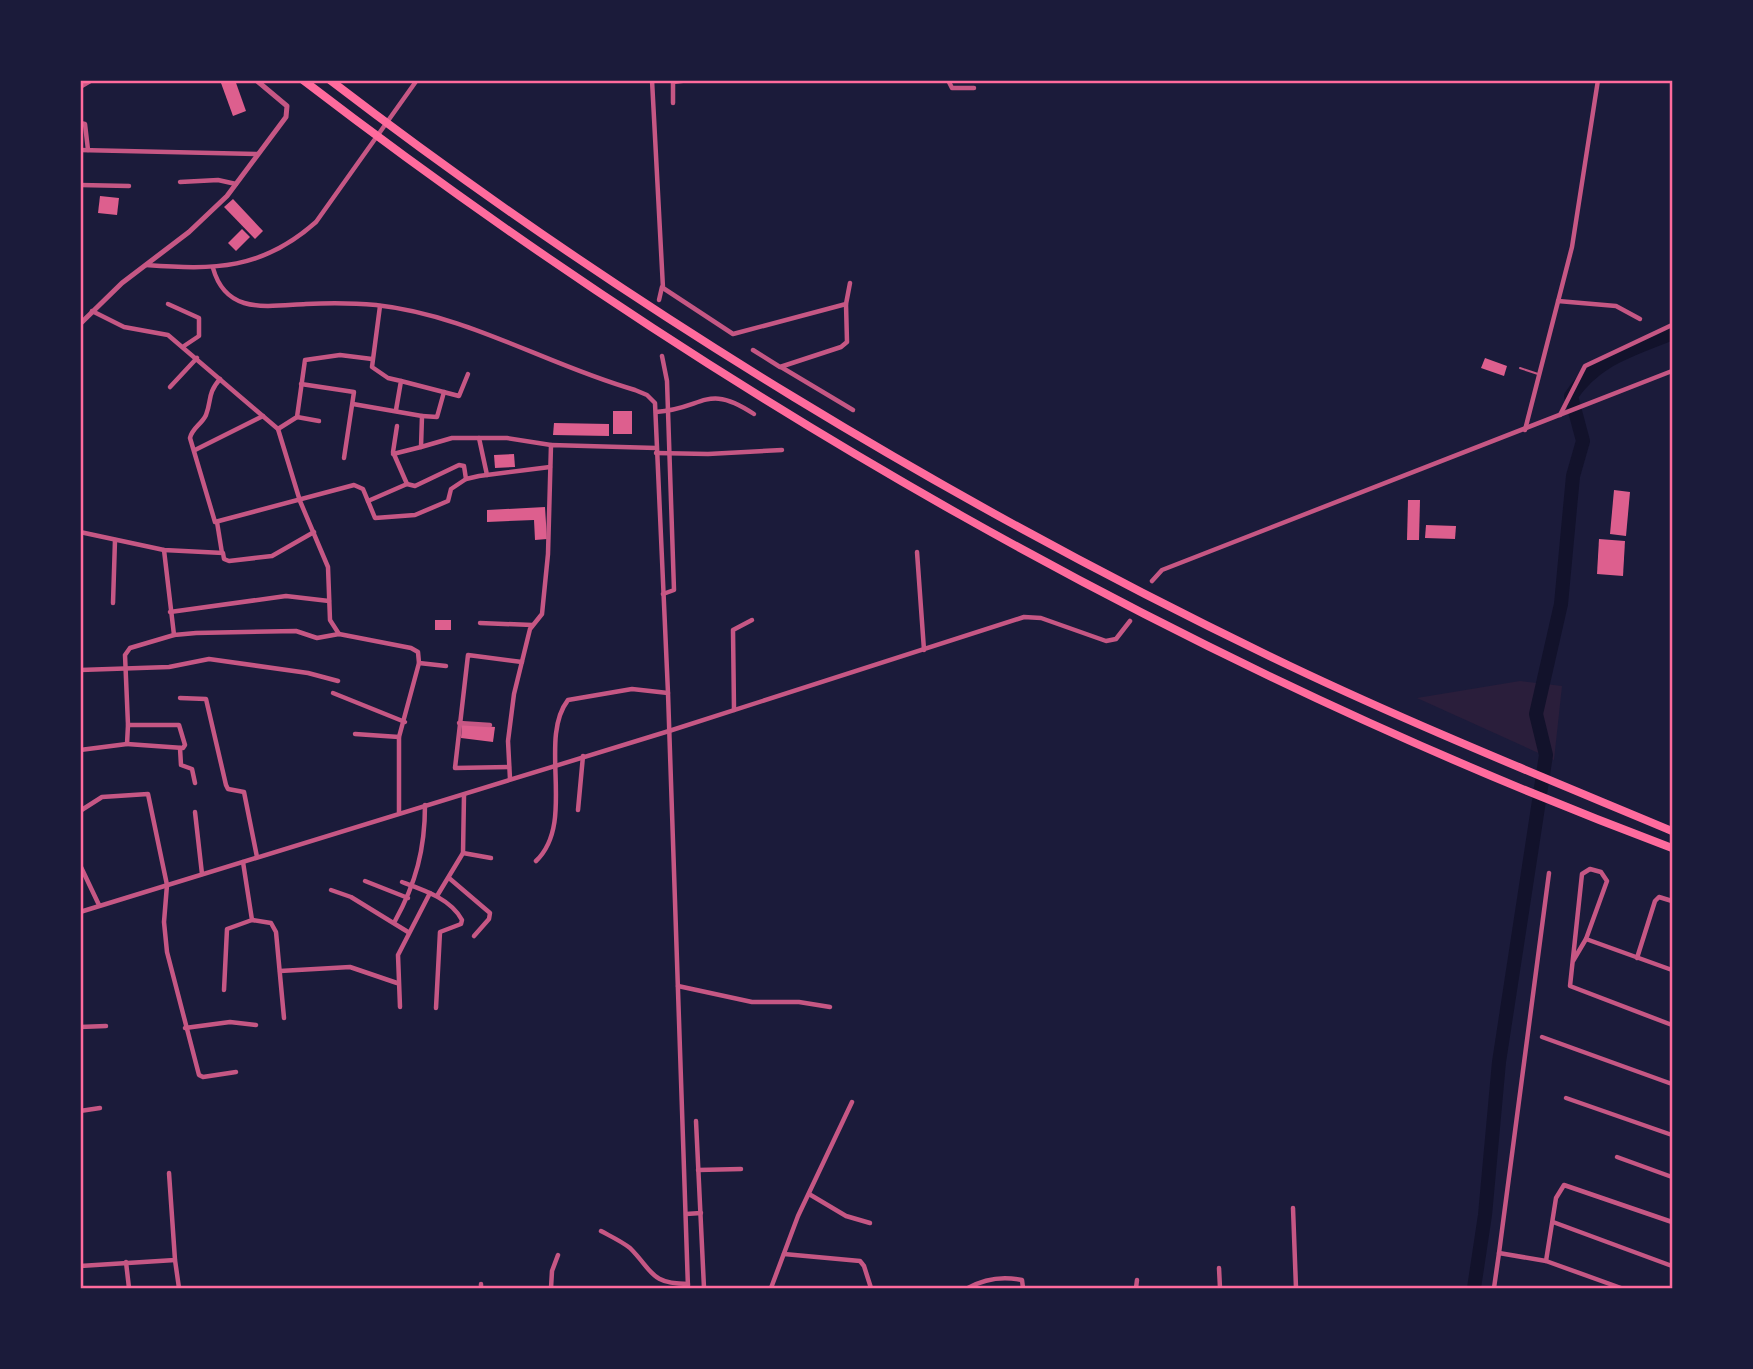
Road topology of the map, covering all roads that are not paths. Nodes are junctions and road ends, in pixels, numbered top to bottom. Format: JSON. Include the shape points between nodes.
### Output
{"nodes":[{"id":1,"x":92,"y":80,"type":"edge"},
{"id":2,"x":256,"y":80,"type":"edge"},
{"id":3,"x":303,"y":80,"type":"edge"},
{"id":4,"x":330,"y":80,"type":"edge"},
{"id":5,"x":417,"y":80,"type":"edge"},
{"id":6,"x":652,"y":80,"type":"edge"},
{"id":7,"x":689,"y":80,"type":"edge"},
{"id":8,"x":948,"y":80,"type":"edge"},
{"id":9,"x":1598,"y":80,"type":"edge"},
{"id":10,"x":673,"y":81,"type":"edge"},
{"id":11,"x":80,"y":88,"type":"edge"},
{"id":12,"x":974,"y":88,"type":"dead end"},
{"id":13,"x":673,"y":103,"type":"dead end"},
{"id":14,"x":80,"y":122,"type":"edge"},
{"id":15,"x":80,"y":150,"type":"edge"},
{"id":16,"x":88,"y":150,"type":"junction"},
{"id":17,"x":258,"y":154,"type":"junction"},
{"id":18,"x":180,"y":182,"type":"dead end"},
{"id":19,"x":236,"y":184,"type":"junction"},
{"id":20,"x":80,"y":185,"type":"edge"},
{"id":21,"x":129,"y":186,"type":"dead end"},
{"id":22,"x":145,"y":265,"type":"junction"},
{"id":23,"x":213,"y":268,"type":"junction"},
{"id":24,"x":850,"y":283,"type":"dead end"},
{"id":25,"x":662,"y":286,"type":"junction"},
{"id":26,"x":659,"y":300,"type":"dead end"},
{"id":27,"x":1558,"y":301,"type":"junction"},
{"id":28,"x":168,"y":304,"type":"dead end"},
{"id":29,"x":846,"y":304,"type":"junction"},
{"id":30,"x":380,"y":306,"type":"junction"},
{"id":31,"x":92,"y":311,"type":"junction"},
{"id":32,"x":1640,"y":319,"type":"dead end"},
{"id":33,"x":80,"y":324,"type":"edge"},
{"id":34,"x":1672,"y":325,"type":"edge"},
{"id":35,"x":184,"y":346,"type":"junction"},
{"id":36,"x":753,"y":350,"type":"dead end"},
{"id":37,"x":662,"y":356,"type":"dead end"},
{"id":38,"x":197,"y":358,"type":"junction"},
{"id":39,"x":372,"y":359,"type":"junction"},
{"id":40,"x":780,"y":367,"type":"junction"},
{"id":41,"x":1520,"y":368,"type":"dead end"},
{"id":42,"x":1672,"y":371,"type":"edge"},
{"id":43,"x":468,"y":374,"type":"dead end"},
{"id":44,"x":1539,"y":374,"type":"junction"},
{"id":45,"x":220,"y":379,"type":"junction"},
{"id":46,"x":401,"y":381,"type":"junction"},
{"id":47,"x":301,"y":384,"type":"junction"},
{"id":48,"x":170,"y":387,"type":"dead end"},
{"id":49,"x":444,"y":392,"type":"junction"},
{"id":50,"x":352,"y":404,"type":"junction"},
{"id":51,"x":396,"y":410,"type":"junction"},
{"id":52,"x":853,"y":410,"type":"dead end"},
{"id":53,"x":664,"y":411,"type":"junction"},
{"id":54,"x":754,"y":414,"type":"dead end"},
{"id":55,"x":1562,"y":415,"type":"junction"},
{"id":56,"x":263,"y":416,"type":"junction"},
{"id":57,"x":422,"y":416,"type":"junction"},
{"id":58,"x":297,"y":417,"type":"junction"},
{"id":59,"x":319,"y":421,"type":"dead end"},
{"id":60,"x":397,"y":426,"type":"dead end"},
{"id":61,"x":278,"y":429,"type":"junction"},
{"id":62,"x":1525,"y":431,"type":"junction"},
{"id":63,"x":479,"y":438,"type":"junction"},
{"id":64,"x":551,"y":445,"type":"junction"},
{"id":65,"x":421,"y":447,"type":"junction"},
{"id":66,"x":195,"y":450,"type":"junction"},
{"id":67,"x":782,"y":450,"type":"dead end"},
{"id":68,"x":658,"y":451,"type":"junction"},
{"id":69,"x":670,"y":453,"type":"junction"},
{"id":70,"x":393,"y":454,"type":"junction"},
{"id":71,"x":344,"y":458,"type":"dead end"},
{"id":72,"x":550,"y":467,"type":"junction"},
{"id":73,"x":487,"y":475,"type":"junction"},
{"id":74,"x":466,"y":479,"type":"junction"},
{"id":75,"x":407,"y":484,"type":"junction"},
{"id":76,"x":300,"y":501,"type":"junction"},
{"id":77,"x":368,"y":501,"type":"junction"},
{"id":78,"x":218,"y":522,"type":"junction"},
{"id":79,"x":80,"y":532,"type":"edge"},
{"id":80,"x":314,"y":532,"type":"junction"},
{"id":81,"x":115,"y":540,"type":"junction"},
{"id":82,"x":164,"y":550,"type":"junction"},
{"id":83,"x":917,"y":552,"type":"dead end"},
{"id":84,"x":222,"y":553,"type":"junction"},
{"id":85,"x":1152,"y":581,"type":"dead end"},
{"id":86,"x":662,"y":594,"type":"junction"},
{"id":87,"x":329,"y":601,"type":"junction"},
{"id":88,"x":113,"y":603,"type":"dead end"},
{"id":89,"x":170,"y":612,"type":"junction"},
{"id":90,"x":752,"y":620,"type":"dead end"},
{"id":91,"x":1130,"y":621,"type":"dead end"},
{"id":92,"x":480,"y":623,"type":"dead end"},
{"id":93,"x":531,"y":627,"type":"junction"},
{"id":94,"x":339,"y":634,"type":"junction"},
{"id":95,"x":174,"y":635,"type":"junction"},
{"id":96,"x":924,"y":649,"type":"junction"},
{"id":97,"x":522,"y":662,"type":"junction"},
{"id":98,"x":419,"y":663,"type":"junction"},
{"id":99,"x":446,"y":666,"type":"dead end"},
{"id":100,"x":80,"y":670,"type":"edge"},
{"id":101,"x":127,"y":670,"type":"junction"},
{"id":102,"x":338,"y":681,"type":"dead end"},
{"id":103,"x":332,"y":693,"type":"dead end"},
{"id":104,"x":668,"y":693,"type":"junction"},
{"id":105,"x":180,"y":698,"type":"dead end"},
{"id":106,"x":734,"y":710,"type":"junction"},
{"id":107,"x":405,"y":722,"type":"junction"},
{"id":108,"x":459,"y":723,"type":"junction"},
{"id":109,"x":489,"y":724,"type":"dead end"},
{"id":110,"x":128,"y":725,"type":"junction"},
{"id":111,"x":669,"y":731,"type":"junction"},
{"id":112,"x":355,"y":734,"type":"dead end"},
{"id":113,"x":399,"y":737,"type":"junction"},
{"id":114,"x":127,"y":744,"type":"junction"},
{"id":115,"x":180,"y":748,"type":"junction"},
{"id":116,"x":80,"y":750,"type":"edge"},
{"id":117,"x":583,"y":756,"type":"junction"},
{"id":118,"x":557,"y":764,"type":"junction"},
{"id":119,"x":509,"y":767,"type":"junction"},
{"id":120,"x":510,"y":779,"type":"junction"},
{"id":121,"x":195,"y":783,"type":"dead end"},
{"id":122,"x":464,"y":795,"type":"junction"},
{"id":123,"x":425,"y":805,"type":"junction"},
{"id":124,"x":578,"y":810,"type":"dead end"},
{"id":125,"x":80,"y":811,"type":"edge"},
{"id":126,"x":195,"y":812,"type":"dead end"},
{"id":127,"x":399,"y":812,"type":"junction"},
{"id":128,"x":1672,"y":831,"type":"edge"},
{"id":129,"x":1672,"y":848,"type":"edge"},
{"id":130,"x":463,"y":853,"type":"junction"},
{"id":131,"x":257,"y":857,"type":"junction"},
{"id":132,"x":491,"y":859,"type":"dead end"},
{"id":133,"x":536,"y":861,"type":"dead end"},
{"id":134,"x":243,"y":862,"type":"junction"},
{"id":135,"x":80,"y":865,"type":"edge"},
{"id":136,"x":1549,"y":873,"type":"dead end"},
{"id":137,"x":202,"y":874,"type":"junction"},
{"id":138,"x":449,"y":878,"type":"junction"},
{"id":139,"x":365,"y":881,"type":"dead end"},
{"id":140,"x":402,"y":882,"type":"dead end"},
{"id":141,"x":167,"y":885,"type":"junction"},
{"id":142,"x":414,"y":886,"type":"junction"},
{"id":143,"x":331,"y":890,"type":"dead end"},
{"id":144,"x":430,"y":893,"type":"junction"},
{"id":145,"x":437,"y":897,"type":"junction"},
{"id":146,"x":408,"y":898,"type":"junction"},
{"id":147,"x":1672,"y":901,"type":"edge"},
{"id":148,"x":99,"y":905,"type":"junction"},
{"id":149,"x":80,"y":912,"type":"edge"},
{"id":150,"x":252,"y":920,"type":"junction"},
{"id":151,"x":395,"y":922,"type":"junction"},
{"id":152,"x":408,"y":932,"type":"junction"},
{"id":153,"x":474,"y":936,"type":"dead end"},
{"id":154,"x":1586,"y":939,"type":"junction"},
{"id":155,"x":1637,"y":958,"type":"junction"},
{"id":156,"x":1573,"y":961,"type":"junction"},
{"id":157,"x":1672,"y":970,"type":"edge"},
{"id":158,"x":280,"y":971,"type":"junction"},
{"id":159,"x":397,"y":983,"type":"junction"},
{"id":160,"x":678,"y":986,"type":"junction"},
{"id":161,"x":224,"y":990,"type":"dead end"},
{"id":162,"x":400,"y":1007,"type":"dead end"},
{"id":163,"x":830,"y":1007,"type":"dead end"},
{"id":164,"x":436,"y":1008,"type":"dead end"},
{"id":165,"x":284,"y":1018,"type":"dead end"},
{"id":166,"x":256,"y":1025,"type":"dead end"},
{"id":167,"x":1672,"y":1025,"type":"edge"},
{"id":168,"x":106,"y":1026,"type":"dead end"},
{"id":169,"x":80,"y":1027,"type":"edge"},
{"id":170,"x":185,"y":1028,"type":"junction"},
{"id":171,"x":1542,"y":1037,"type":"dead end"},
{"id":172,"x":236,"y":1072,"type":"dead end"},
{"id":173,"x":1672,"y":1084,"type":"edge"},
{"id":174,"x":1566,"y":1098,"type":"dead end"},
{"id":175,"x":852,"y":1102,"type":"dead end"},
{"id":176,"x":100,"y":1108,"type":"dead end"},
{"id":177,"x":80,"y":1111,"type":"edge"},
{"id":178,"x":696,"y":1121,"type":"dead end"},
{"id":179,"x":1672,"y":1135,"type":"edge"},
{"id":180,"x":1617,"y":1157,"type":"dead end"},
{"id":181,"x":741,"y":1169,"type":"dead end"},
{"id":182,"x":698,"y":1170,"type":"junction"},
{"id":183,"x":169,"y":1173,"type":"dead end"},
{"id":184,"x":1672,"y":1177,"type":"edge"},
{"id":185,"x":809,"y":1194,"type":"junction"},
{"id":186,"x":1293,"y":1208,"type":"dead end"},
{"id":187,"x":700,"y":1213,"type":"junction"},
{"id":188,"x":688,"y":1214,"type":"junction"},
{"id":189,"x":1553,"y":1222,"type":"junction"},
{"id":190,"x":1672,"y":1222,"type":"edge"},
{"id":191,"x":870,"y":1223,"type":"dead end"},
{"id":192,"x":601,"y":1231,"type":"dead end"},
{"id":193,"x":1499,"y":1253,"type":"junction"},
{"id":194,"x":784,"y":1254,"type":"junction"},
{"id":195,"x":558,"y":1255,"type":"dead end"},
{"id":196,"x":175,"y":1260,"type":"junction"},
{"id":197,"x":1546,"y":1261,"type":"junction"},
{"id":198,"x":126,"y":1262,"type":"junction"},
{"id":199,"x":80,"y":1266,"type":"edge"},
{"id":200,"x":1672,"y":1266,"type":"edge"},
{"id":201,"x":1219,"y":1268,"type":"dead end"},
{"id":202,"x":1137,"y":1279,"type":"dead end"},
{"id":203,"x":688,"y":1286,"type":"edge"},
{"id":204,"x":129,"y":1289,"type":"edge"},
{"id":205,"x":179,"y":1289,"type":"edge"},
{"id":206,"x":551,"y":1289,"type":"edge"},
{"id":207,"x":704,"y":1289,"type":"edge"},
{"id":208,"x":771,"y":1289,"type":"edge"},
{"id":209,"x":871,"y":1289,"type":"edge"},
{"id":210,"x":968,"y":1289,"type":"edge"},
{"id":211,"x":1023,"y":1289,"type":"edge"},
{"id":212,"x":1136,"y":1289,"type":"edge"},
{"id":213,"x":1220,"y":1289,"type":"edge"},
{"id":214,"x":1296,"y":1289,"type":"edge"},
{"id":215,"x":1494,"y":1289,"type":"edge"},
{"id":216,"x":1621,"y":1289,"type":"edge"}],
"edges":[{"from":1,"to":11,"type":"street"},
{"from":2,"to":17,"type":"street","via":[[283,102],[288,112]]},
{"from":3,"to":129,"type":"highway","via":[[493,220],[647,325],[929,497],[1266,675],[1494,780]]},
{"from":4,"to":128,"type":"highway","via":[[643,302],[967,498],[1288,665],[1509,765]]},
{"from":5,"to":23,"type":"street","via":[[316,222],[277,251],[242,264]]},
{"from":6,"to":25,"type":"street"},
{"from":7,"to":10,"type":"street"},
{"from":8,"to":12,"type":"street","via":[[953,88]]},
{"from":9,"to":27,"type":"street","via":[[1572,247]]},
{"from":10,"to":13,"type":"street"},
{"from":14,"to":16,"type":"street","via":[[85,124]]},
{"from":15,"to":16,"type":"street"},
{"from":16,"to":17,"type":"street"},
{"from":17,"to":19,"type":"street"},
{"from":18,"to":19,"type":"street"},
{"from":19,"to":22,"type":"street","via":[[189,232]]},
{"from":20,"to":21,"type":"street"},
{"from":22,"to":23,"type":"street"},
{"from":22,"to":31,"type":"street"},
{"from":23,"to":30,"type":"street","via":[[226,294],[252,306]]},
{"from":24,"to":29,"type":"street"},
{"from":25,"to":26,"type":"street"},
{"from":25,"to":29,"type":"street","via":[[733,334]]},
{"from":27,"to":32,"type":"street","via":[[1616,306]]},
{"from":27,"to":44,"type":"street"},
{"from":28,"to":35,"type":"street","via":[[199,318],[199,336]]},
{"from":29,"to":40,"type":"street","via":[[846,343]]},
{"from":30,"to":39,"type":"street"},
{"from":30,"to":53,"type":"street","via":[[425,313],[469,327],[635,390]]},
{"from":31,"to":33,"type":"street"},
{"from":31,"to":35,"type":"street","via":[[124,327],[163,333]]},
{"from":34,"to":55,"type":"street","via":[[1585,366]]},
{"from":35,"to":38,"type":"street"},
{"from":36,"to":40,"type":"street"},
{"from":37,"to":53,"type":"street","via":[[667,372]]},
{"from":38,"to":45,"type":"street"},
{"from":38,"to":48,"type":"street"},
{"from":39,"to":46,"type":"street","via":[[374,370]]},
{"from":39,"to":47,"type":"street","via":[[340,355],[307,359]]},
{"from":40,"to":52,"type":"street"},
{"from":41,"to":44,"type":"lane"},
{"from":42,"to":55,"type":"street"},
{"from":43,"to":49,"type":"street","via":[[461,396]]},
{"from":44,"to":62,"type":"street"},
{"from":45,"to":56,"type":"street"},
{"from":45,"to":66,"type":"street","via":[[209,393],[206,416],[190,433]]},
{"from":46,"to":49,"type":"street"},
{"from":46,"to":51,"type":"street"},
{"from":47,"to":50,"type":"street","via":[[353,391]]},
{"from":47,"to":58,"type":"street"},
{"from":49,"to":57,"type":"street","via":[[437,417]]},
{"from":50,"to":51,"type":"street"},
{"from":50,"to":71,"type":"street"},
{"from":51,"to":57,"type":"street"},
{"from":53,"to":54,"type":"street","via":[[710,397],[736,402]]},
{"from":53,"to":68,"type":"street"},
{"from":53,"to":69,"type":"street"},
{"from":55,"to":62,"type":"street"},
{"from":56,"to":61,"type":"street"},
{"from":56,"to":66,"type":"street"},
{"from":57,"to":65,"type":"street"},
{"from":58,"to":59,"type":"street"},
{"from":58,"to":61,"type":"street"},
{"from":60,"to":70,"type":"street"},
{"from":61,"to":76,"type":"street"},
{"from":62,"to":85,"type":"street","via":[[1162,570]]},
{"from":63,"to":64,"type":"street"},
{"from":63,"to":65,"type":"street","via":[[452,438]]},
{"from":63,"to":73,"type":"street"},
{"from":64,"to":68,"type":"street"},
{"from":64,"to":72,"type":"street"},
{"from":65,"to":70,"type":"street"},
{"from":66,"to":78,"type":"street","via":[[213,519]]},
{"from":67,"to":69,"type":"street"},
{"from":68,"to":69,"type":"street"},
{"from":68,"to":86,"type":"street"},
{"from":69,"to":86,"type":"street","via":[[674,590]]},
{"from":70,"to":75,"type":"street"},
{"from":72,"to":73,"type":"street"},
{"from":72,"to":93,"type":"street","via":[[542,614]]},
{"from":73,"to":74,"type":"street"},
{"from":74,"to":75,"type":"street","via":[[461,464],[415,486]]},
{"from":74,"to":77,"type":"street","via":[[451,489],[448,501],[415,515],[376,519]]},
{"from":75,"to":77,"type":"street"},
{"from":76,"to":77,"type":"street","via":[[354,485],[363,489]]},
{"from":76,"to":78,"type":"street"},
{"from":76,"to":80,"type":"street"},
{"from":78,"to":84,"type":"street"},
{"from":79,"to":81,"type":"street"},
{"from":80,"to":84,"type":"street","via":[[268,557],[229,561]]},
{"from":80,"to":87,"type":"street","via":[[328,567]]},
{"from":81,"to":82,"type":"street"},
{"from":81,"to":88,"type":"street"},
{"from":82,"to":84,"type":"street"},
{"from":82,"to":89,"type":"street"},
{"from":83,"to":96,"type":"street"},
{"from":86,"to":104,"type":"street"},
{"from":87,"to":89,"type":"street","via":[[286,596]]},
{"from":87,"to":94,"type":"street","via":[[330,620]]},
{"from":89,"to":95,"type":"street"},
{"from":90,"to":106,"type":"street","via":[[733,630]]},
{"from":91,"to":96,"type":"street","via":[[1116,639],[1105,641],[1041,618],[1024,617]]},
{"from":92,"to":93,"type":"street"},
{"from":93,"to":97,"type":"street"},
{"from":94,"to":95,"type":"street","via":[[323,638],[296,631]]},
{"from":94,"to":98,"type":"street","via":[[416,649]]},
{"from":95,"to":101,"type":"street","via":[[130,648],[125,655]]},
{"from":96,"to":106,"type":"street"},
{"from":97,"to":108,"type":"street","via":[[468,656]]},
{"from":97,"to":119,"type":"street","via":[[511,716]]},
{"from":98,"to":99,"type":"street"},
{"from":98,"to":107,"type":"street"},
{"from":100,"to":101,"type":"street"},
{"from":101,"to":102,"type":"street","via":[[209,659]]},
{"from":101,"to":110,"type":"street"},
{"from":103,"to":107,"type":"street"},
{"from":104,"to":111,"type":"street"},
{"from":104,"to":118,"type":"street","via":[[632,688],[568,700],[558,717]]},
{"from":105,"to":131,"type":"street","via":[[206,699],[226,785],[244,792]]},
{"from":106,"to":111,"type":"street"},
{"from":107,"to":113,"type":"street"},
{"from":108,"to":109,"type":"street"},
{"from":108,"to":119,"type":"street","via":[[455,768]]},
{"from":110,"to":114,"type":"street"},
{"from":110,"to":115,"type":"street","via":[[179,724],[185,746]]},
{"from":111,"to":117,"type":"street"},
{"from":111,"to":160,"type":"street"},
{"from":112,"to":113,"type":"street"},
{"from":113,"to":127,"type":"street"},
{"from":114,"to":115,"type":"street"},
{"from":114,"to":116,"type":"street"},
{"from":115,"to":121,"type":"street","via":[[181,765],[192,769]]},
{"from":117,"to":118,"type":"street"},
{"from":117,"to":124,"type":"street"},
{"from":118,"to":120,"type":"street"},
{"from":118,"to":133,"type":"street","via":[[551,833]]},
{"from":119,"to":120,"type":"street"},
{"from":120,"to":122,"type":"street"},
{"from":122,"to":123,"type":"street"},
{"from":122,"to":130,"type":"street"},
{"from":123,"to":127,"type":"street"},
{"from":123,"to":142,"type":"street","via":[[424,845]]},
{"from":125,"to":141,"type":"street","via":[[102,797],[147,793]]},
{"from":126,"to":137,"type":"street"},
{"from":127,"to":131,"type":"street"},
{"from":130,"to":132,"type":"street"},
{"from":130,"to":138,"type":"street"},
{"from":131,"to":134,"type":"street"},
{"from":134,"to":137,"type":"street"},
{"from":134,"to":150,"type":"street"},
{"from":135,"to":148,"type":"street"},
{"from":136,"to":193,"type":"street"},
{"from":137,"to":141,"type":"street"},
{"from":138,"to":145,"type":"street"},
{"from":138,"to":153,"type":"street","via":[[490,913]]},
{"from":139,"to":146,"type":"street"},
{"from":140,"to":142,"type":"street"},
{"from":141,"to":148,"type":"street"},
{"from":141,"to":170,"type":"street","via":[[164,931]]},
{"from":142,"to":144,"type":"street"},
{"from":142,"to":146,"type":"street"},
{"from":143,"to":151,"type":"street"},
{"from":144,"to":145,"type":"street"},
{"from":144,"to":152,"type":"street"},
{"from":145,"to":164,"type":"street","via":[[462,920],[440,932]]},
{"from":146,"to":151,"type":"street"},
{"from":147,"to":155,"type":"street","via":[[1659,897],[1655,901]]},
{"from":148,"to":149,"type":"street"},
{"from":150,"to":158,"type":"street","via":[[274,926]]},
{"from":150,"to":161,"type":"street","via":[[227,929]]},
{"from":151,"to":152,"type":"street"},
{"from":152,"to":159,"type":"street","via":[[398,956]]},
{"from":154,"to":155,"type":"street"},
{"from":154,"to":156,"type":"street"},
{"from":154,"to":156,"type":"street","via":[[1607,880],[1590,869],[1582,874]]},
{"from":155,"to":157,"type":"street"},
{"from":156,"to":167,"type":"street","via":[[1568,981],[1573,989]]},
{"from":158,"to":159,"type":"street","via":[[350,967]]},
{"from":158,"to":165,"type":"street"},
{"from":159,"to":162,"type":"street"},
{"from":160,"to":163,"type":"street","via":[[752,1002]]},
{"from":160,"to":188,"type":"street"},
{"from":166,"to":170,"type":"street","via":[[230,1022]]},
{"from":168,"to":169,"type":"street"},
{"from":170,"to":172,"type":"street","via":[[200,1077]]},
{"from":171,"to":173,"type":"street"},
{"from":174,"to":179,"type":"street"},
{"from":175,"to":185,"type":"street"},
{"from":176,"to":177,"type":"street"},
{"from":178,"to":182,"type":"street"},
{"from":180,"to":184,"type":"street"},
{"from":181,"to":182,"type":"street"},
{"from":182,"to":187,"type":"street"},
{"from":183,"to":196,"type":"street"},
{"from":185,"to":191,"type":"street","via":[[846,1216]]},
{"from":185,"to":194,"type":"street"},
{"from":186,"to":214,"type":"street"},
{"from":187,"to":188,"type":"street"},
{"from":187,"to":207,"type":"street"},
{"from":188,"to":203,"type":"street"},
{"from":189,"to":190,"type":"street","via":[[1558,1191],[1564,1185]]},
{"from":189,"to":197,"type":"street"},
{"from":189,"to":200,"type":"street"},
{"from":192,"to":203,"type":"street","via":[[630,1249],[659,1280]]},
{"from":193,"to":197,"type":"street"},
{"from":193,"to":215,"type":"street"},
{"from":194,"to":208,"type":"street"},
{"from":194,"to":209,"type":"street","via":[[860,1261]]},
{"from":195,"to":206,"type":"street"},
{"from":196,"to":198,"type":"street"},
{"from":196,"to":205,"type":"street"},
{"from":197,"to":216,"type":"street"},
{"from":198,"to":199,"type":"street"},
{"from":198,"to":204,"type":"street"},
{"from":201,"to":213,"type":"street"},
{"from":202,"to":212,"type":"street"},
{"from":210,"to":211,"type":"street","via":[[981,1281],[1009,1278],[1022,1280]]}]}
